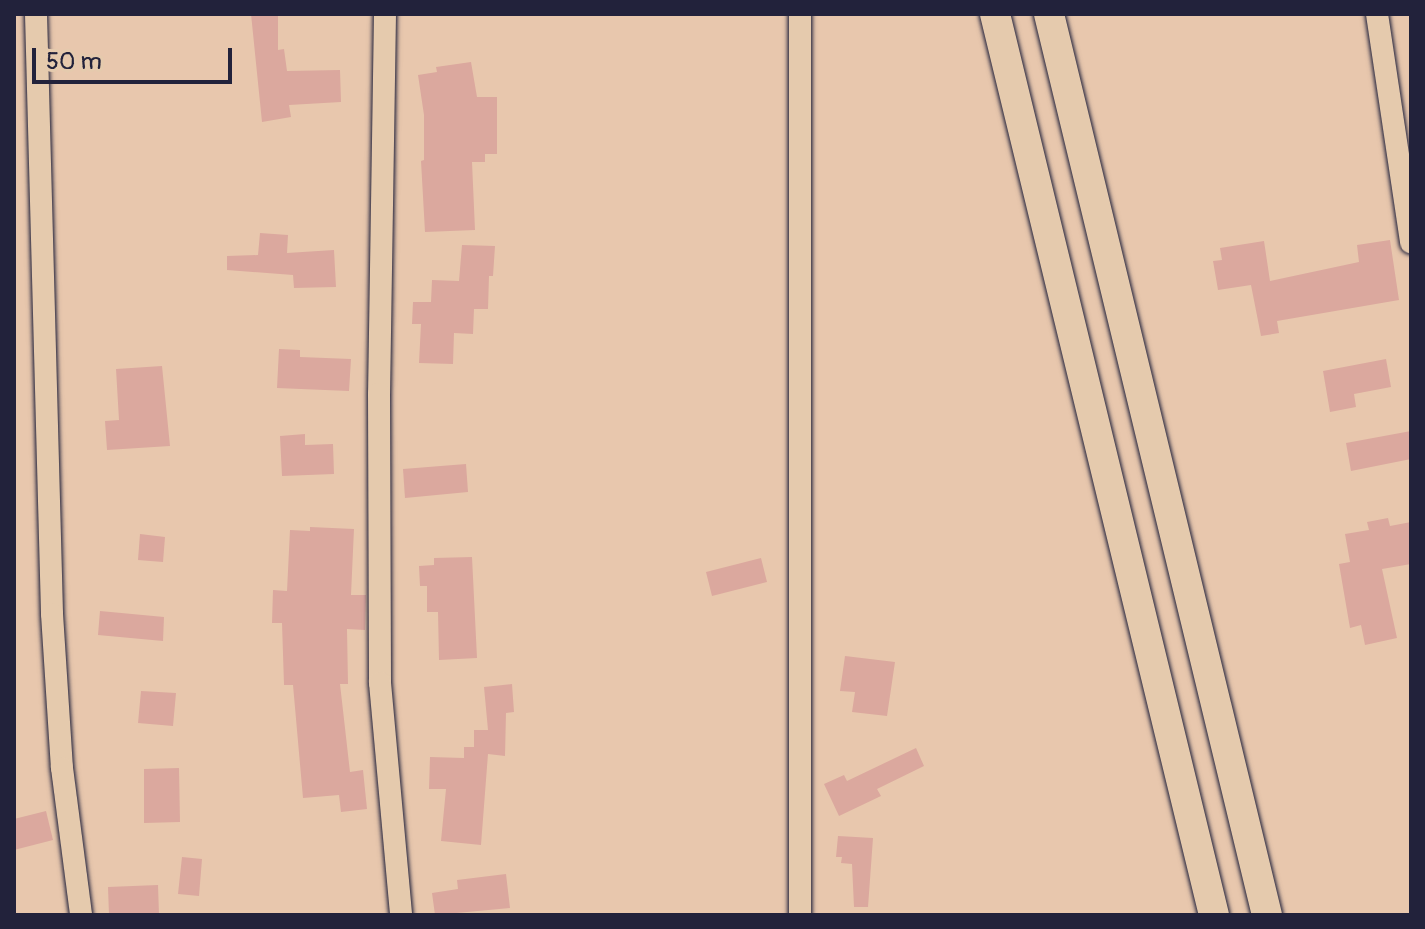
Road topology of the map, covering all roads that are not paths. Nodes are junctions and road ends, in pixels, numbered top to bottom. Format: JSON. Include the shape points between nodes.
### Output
{"nodes":[{"id":1,"x":36,"y":14,"type":"edge"},
{"id":2,"x":385,"y":14,"type":"edge"},
{"id":3,"x":800,"y":14,"type":"edge"},
{"id":4,"x":995,"y":14,"type":"edge"},
{"id":5,"x":1049,"y":14,"type":"edge"},
{"id":6,"x":1377,"y":14,"type":"edge"},
{"id":7,"x":1411,"y":242,"type":"edge"},
{"id":8,"x":81,"y":915,"type":"edge"},
{"id":9,"x":401,"y":915,"type":"edge"},
{"id":10,"x":800,"y":915,"type":"edge"},
{"id":11,"x":1214,"y":915,"type":"edge"},
{"id":12,"x":1267,"y":915,"type":"edge"}],
"edges":[{"from":1,"to":8,"type":"street","via":[[52,614],[62,768]]},
{"from":2,"to":9,"type":"street","via":[[380,683]]},
{"from":3,"to":10,"type":"street"},
{"from":4,"to":11,"type":"main road"},
{"from":5,"to":12,"type":"main road"},
{"from":6,"to":7,"type":"street"}]}
